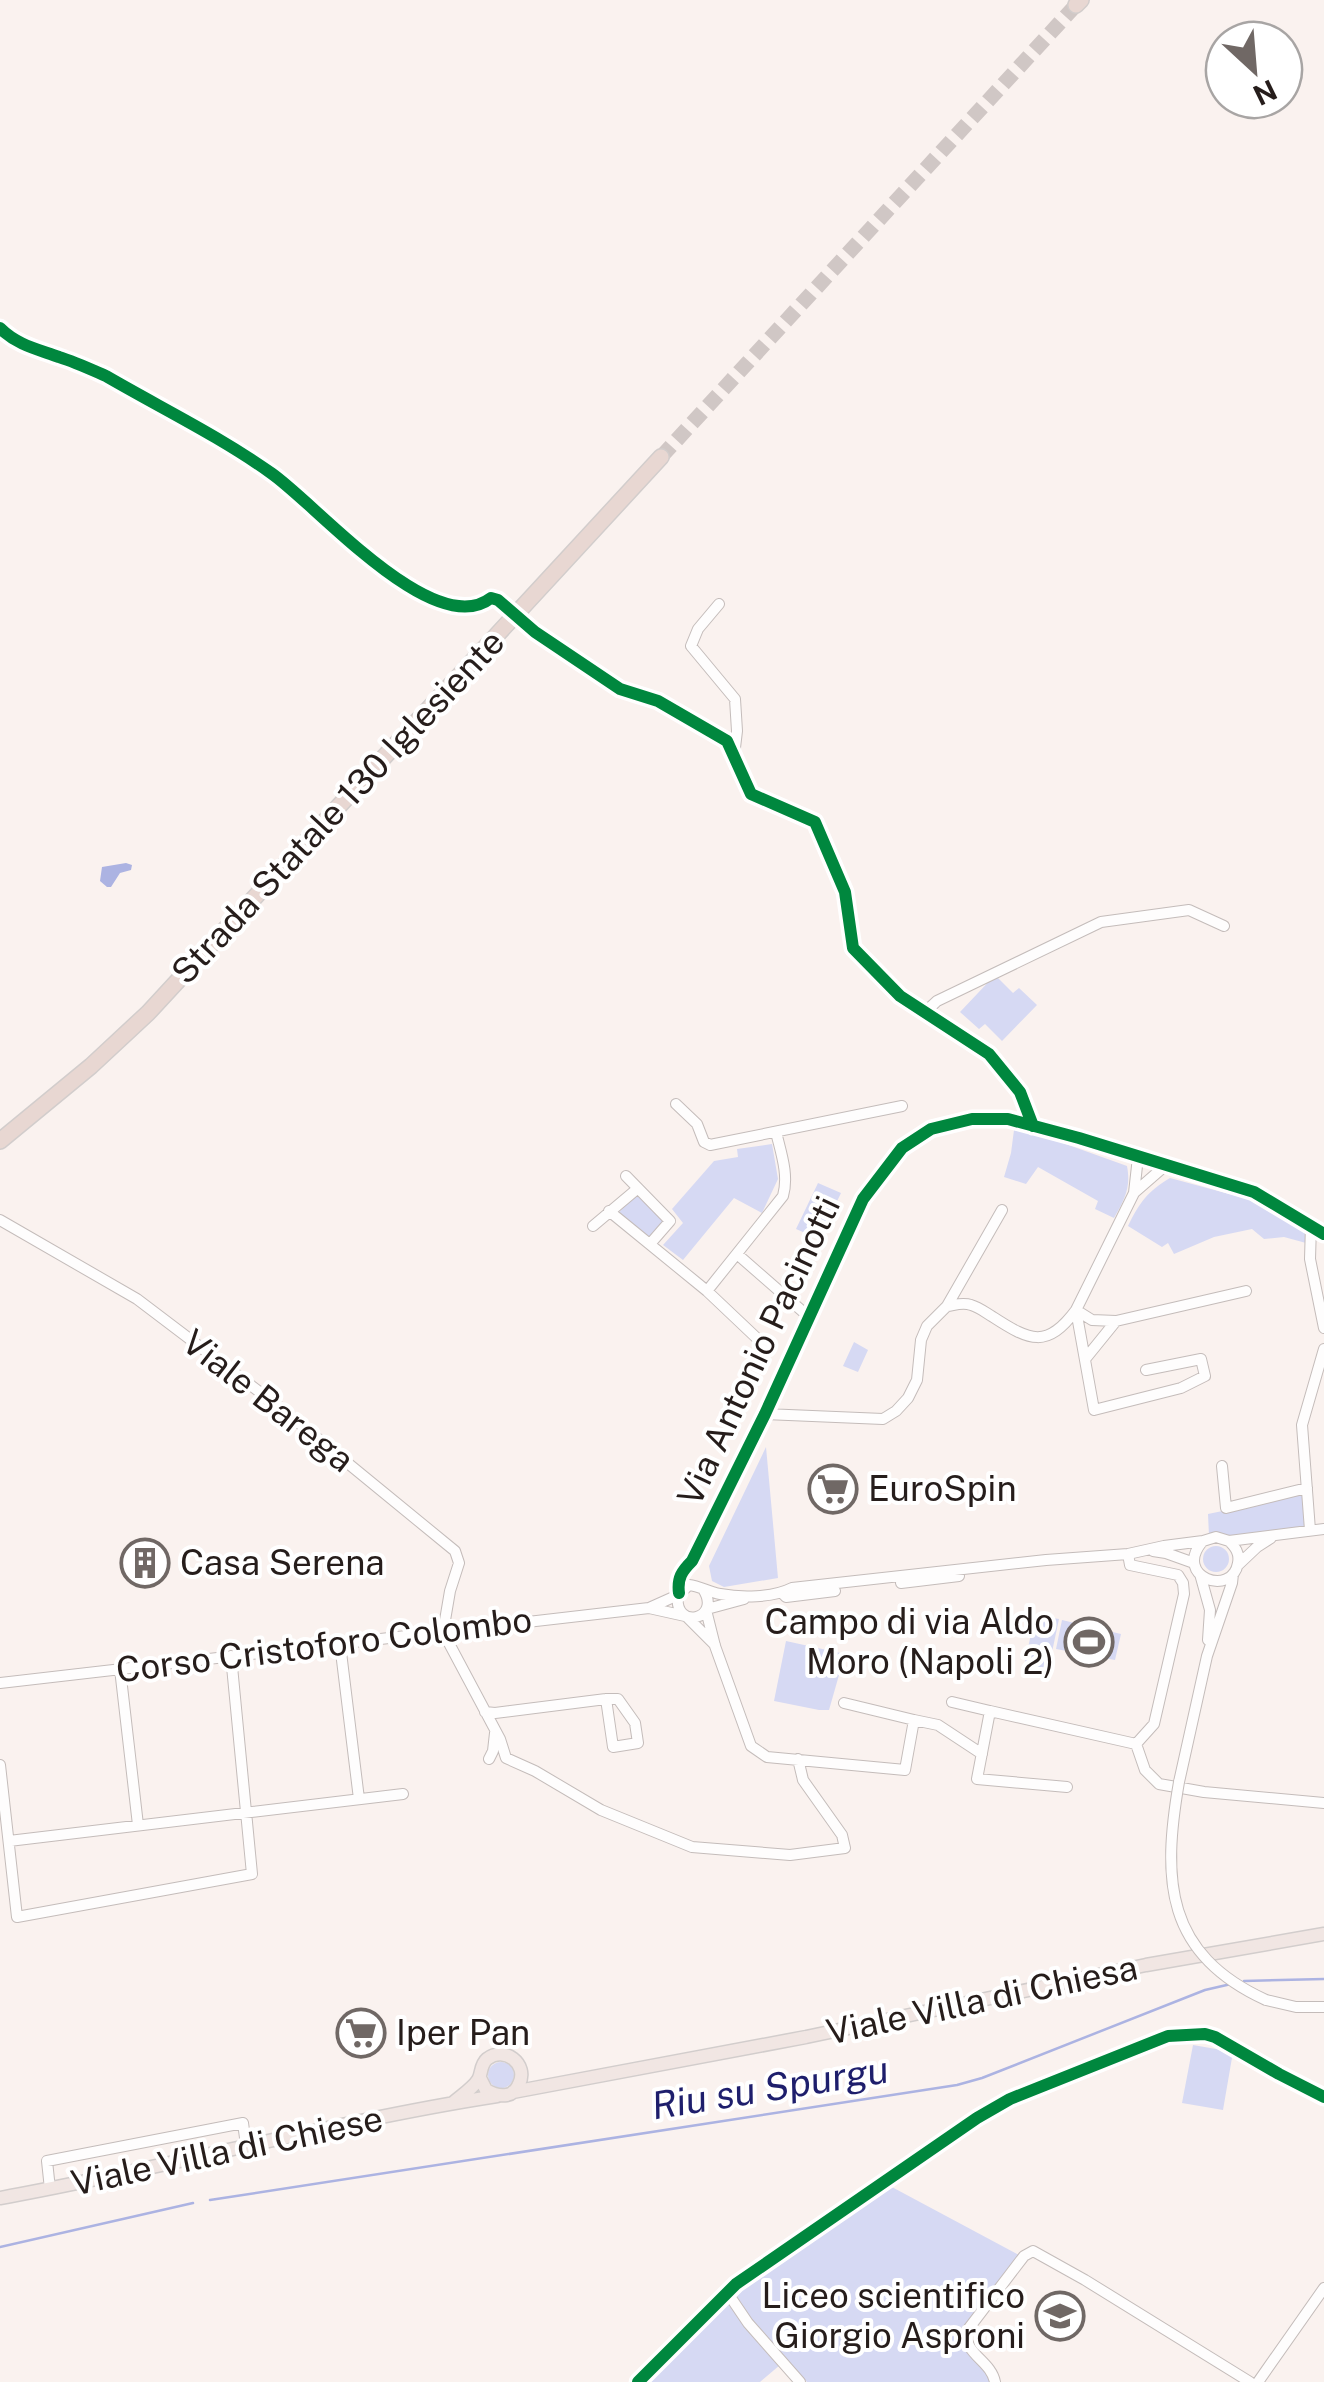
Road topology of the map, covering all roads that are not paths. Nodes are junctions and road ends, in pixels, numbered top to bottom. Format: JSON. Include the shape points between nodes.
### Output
{"nodes":[{"id":1,"x":0,"y":328,"type":"edge"},
{"id":2,"x":661,"y":457,"type":"tunnel mouth"},
{"id":3,"x":719,"y":604,"type":"dead end"},
{"id":4,"x":510,"y":608,"type":"dead end"},
{"id":5,"x":520,"y":618,"type":"dead end"},
{"id":6,"x":734,"y":757,"type":"junction"},
{"id":7,"x":1224,"y":926,"type":"dead end"},
{"id":8,"x":924,"y":1013,"type":"junction"},
{"id":9,"x":676,"y":1104,"type":"dead end"},
{"id":10,"x":902,"y":1106,"type":"dead end"},
{"id":11,"x":1033,"y":1126,"type":"junction"},
{"id":12,"x":776,"y":1132,"type":"junction"},
{"id":13,"x":0,"y":1141,"type":"edge"},
{"id":14,"x":1138,"y":1157,"type":"junction"},
{"id":15,"x":1166,"y":1165,"type":"junction"},
{"id":16,"x":626,"y":1176,"type":"dead end"},
{"id":17,"x":637,"y":1189,"type":"junction"},
{"id":18,"x":1134,"y":1193,"type":"junction"},
{"id":19,"x":1002,"y":1210,"type":"dead end"},
{"id":20,"x":609,"y":1211,"type":"junction"},
{"id":21,"x":0,"y":1220,"type":"edge"},
{"id":22,"x":1311,"y":1225,"type":"junction"},
{"id":23,"x":593,"y":1226,"type":"dead end"},
{"id":24,"x":1324,"y":1234,"type":"edge"},
{"id":25,"x":650,"y":1244,"type":"junction"},
{"id":26,"x":738,"y":1254,"type":"junction"},
{"id":27,"x":1246,"y":1290,"type":"dead end"},
{"id":28,"x":707,"y":1291,"type":"junction"},
{"id":29,"x":946,"y":1306,"type":"junction"},
{"id":30,"x":1076,"y":1310,"type":"junction"},
{"id":31,"x":809,"y":1317,"type":"junction"},
{"id":32,"x":1116,"y":1322,"type":"junction"},
{"id":33,"x":1324,"y":1328,"type":"edge"},
{"id":34,"x":764,"y":1345,"type":"dead end"},
{"id":35,"x":1324,"y":1348,"type":"edge"},
{"id":36,"x":1086,"y":1358,"type":"junction"},
{"id":37,"x":1146,"y":1370,"type":"dead end"},
{"id":38,"x":765,"y":1414,"type":"junction"},
{"id":39,"x":1222,"y":1466,"type":"dead end"},
{"id":40,"x":1307,"y":1488,"type":"junction"},
{"id":41,"x":1324,"y":1529,"type":"edge"},
{"id":42,"x":1310,"y":1530,"type":"junction"},
{"id":43,"x":1276,"y":1535,"type":"junction"},
{"id":44,"x":1229,"y":1540,"type":"junction"},
{"id":45,"x":1203,"y":1541,"type":"junction"},
{"id":46,"x":1147,"y":1550,"type":"junction"},
{"id":47,"x":1122,"y":1554,"type":"junction"},
{"id":48,"x":692,"y":1560,"type":"junction"},
{"id":49,"x":1197,"y":1568,"type":"junction"},
{"id":50,"x":1235,"y":1569,"type":"junction"},
{"id":51,"x":701,"y":1588,"type":"junction"},
{"id":52,"x":678,"y":1594,"type":"junction"},
{"id":53,"x":755,"y":1596,"type":"junction"},
{"id":54,"x":648,"y":1608,"type":"junction"},
{"id":55,"x":706,"y":1610,"type":"junction"},
{"id":56,"x":687,"y":1616,"type":"junction"},
{"id":57,"x":443,"y":1632,"type":"junction"},
{"id":58,"x":340,"y":1644,"type":"junction"},
{"id":59,"x":715,"y":1646,"type":"junction"},
{"id":60,"x":231,"y":1656,"type":"junction"},
{"id":61,"x":1207,"y":1656,"type":"junction"},
{"id":62,"x":120,"y":1669,"type":"junction"},
{"id":63,"x":0,"y":1682,"type":"edge"},
{"id":64,"x":606,"y":1698,"type":"junction"},
{"id":65,"x":952,"y":1702,"type":"dead end"},
{"id":66,"x":844,"y":1703,"type":"dead end"},
{"id":67,"x":990,"y":1711,"type":"junction"},
{"id":68,"x":485,"y":1712,"type":"junction"},
{"id":69,"x":914,"y":1720,"type":"junction"},
{"id":70,"x":495,"y":1733,"type":"junction"},
{"id":71,"x":1136,"y":1744,"type":"junction"},
{"id":72,"x":982,"y":1754,"type":"junction"},
{"id":73,"x":489,"y":1759,"type":"dead end"},
{"id":74,"x":798,"y":1759,"type":"junction"},
{"id":75,"x":0,"y":1769,"type":"edge"},
{"id":76,"x":1067,"y":1787,"type":"dead end"},
{"id":77,"x":403,"y":1794,"type":"dead end"},
{"id":78,"x":359,"y":1799,"type":"junction"},
{"id":79,"x":1324,"y":1803,"type":"edge"},
{"id":80,"x":245,"y":1813,"type":"junction"},
{"id":81,"x":138,"y":1825,"type":"junction"},
{"id":82,"x":9,"y":1841,"type":"junction"},
{"id":83,"x":1324,"y":1938,"type":"edge"},
{"id":84,"x":1324,"y":2007,"type":"edge"},
{"id":85,"x":522,"y":2074,"type":"junction"},
{"id":86,"x":480,"y":2078,"type":"junction"},
{"id":87,"x":544,"y":2085,"type":"junction"},
{"id":88,"x":513,"y":2092,"type":"junction"},
{"id":89,"x":497,"y":2096,"type":"junction"},
{"id":90,"x":1324,"y":2097,"type":"edge"},
{"id":91,"x":454,"y":2102,"type":"junction"},
{"id":92,"x":246,"y":2145,"type":"junction"},
{"id":93,"x":50,"y":2189,"type":"junction"},
{"id":94,"x":0,"y":2198,"type":"edge"},
{"id":95,"x":1323,"y":2291,"type":"edge"},
{"id":96,"x":726,"y":2292,"type":"junction"},
{"id":97,"x":638,"y":2382,"type":"edge"},
{"id":98,"x":800,"y":2382,"type":"edge"},
{"id":99,"x":995,"y":2382,"type":"edge"},
{"id":100,"x":1250,"y":2382,"type":"edge"},
{"id":101,"x":1258,"y":2382,"type":"edge"}],
"edges":[{"from":1,"to":4,"type":"street","via":[[28,348],[106,376],[246,456],[413,589],[474,607],[492,598]]},
{"from":2,"to":13,"type":"highway","name":"Strada Statale 130 Iglesiente","via":[[148,1013]]},
{"from":3,"to":6,"type":"street","via":[[692,646],[735,700]]},
{"from":5,"to":6,"type":"street","via":[[620,689],[658,702],[726,741]]},
{"from":6,"to":8,"type":"street","via":[[751,794],[815,822],[846,892],[853,948]]},
{"from":7,"to":8,"type":"street","via":[[1189,910],[1101,922]]},
{"from":8,"to":11,"type":"street","via":[[988,1054],[1020,1092]]},
{"from":9,"to":12,"type":"street","via":[[710,1145]]},
{"from":10,"to":12,"type":"street"},
{"from":11,"to":14,"type":"street","name":"Via Antonio Pacinotti"},
{"from":11,"to":31,"type":"street","name":"Via Antonio Pacinotti","via":[[972,1118],[931,1129],[902,1148],[863,1199]]},
{"from":12,"to":26,"type":"street","via":[[786,1189]]},
{"from":14,"to":15,"type":"street","name":"Via Antonio Pacinotti"},
{"from":14,"to":18,"type":"street"},
{"from":15,"to":18,"type":"street"},
{"from":15,"to":22,"type":"street","name":"Via Antonio Pacinotti","via":[[1254,1192]]},
{"from":16,"to":17,"type":"street"},
{"from":17,"to":20,"type":"street"},
{"from":17,"to":25,"type":"street","via":[[670,1221]]},
{"from":18,"to":30,"type":"street"},
{"from":19,"to":29,"type":"street"},
{"from":20,"to":23,"type":"street"},
{"from":20,"to":25,"type":"street"},
{"from":21,"to":57,"type":"street","name":"Viale Barega","via":[[137,1299],[455,1551],[459,1563]]},
{"from":22,"to":24,"type":"street","name":"Via Antonio Pacinotti"},
{"from":22,"to":33,"type":"street","via":[[1310,1259]]},
{"from":25,"to":28,"type":"street"},
{"from":26,"to":28,"type":"street"},
{"from":26,"to":31,"type":"street"},
{"from":27,"to":32,"type":"street"},
{"from":28,"to":34,"type":"street"},
{"from":29,"to":30,"type":"street","via":[[973,1305],[1034,1337],[1052,1335]]},
{"from":29,"to":38,"type":"street","via":[[926,1326],[908,1398],[883,1419]]},
{"from":30,"to":32,"type":"street"},
{"from":30,"to":36,"type":"street"},
{"from":31,"to":38,"type":"street","name":"Via Antonio Pacinotti"},
{"from":32,"to":36,"type":"street"},
{"from":35,"to":40,"type":"street","via":[[1302,1425]]},
{"from":36,"to":37,"type":"street","via":[[1094,1410],[1204,1376],[1201,1359]]},
{"from":38,"to":48,"type":"street","name":"Via Antonio Pacinotti"},
{"from":39,"to":40,"type":"street","via":[[1226,1508]]},
{"from":40,"to":42,"type":"street"},
{"from":41,"to":42,"type":"street","name":"Corso Cristoforo Colombo"},
{"from":42,"to":43,"type":"street","name":"Corso Cristoforo Colombo"},
{"from":43,"to":44,"type":"street","name":"Corso Cristoforo Colombo"},
{"from":43,"to":50,"type":"street","name":"Corso Cristoforo Colombo"},
{"from":44,"to":45,"type":"street","name":"Corso Cristoforo Colombo"},
{"from":44,"to":50,"type":"street","via":[[1237,1551]]},
{"from":45,"to":46,"type":"street","name":"Corso Cristoforo Colombo"},
{"from":45,"to":49,"type":"street"},
{"from":46,"to":47,"type":"street","name":"Corso Cristoforo Colombo"},
{"from":46,"to":49,"type":"street","name":"Corso Cristoforo Colombo"},
{"from":47,"to":53,"type":"street","name":"Corso Cristoforo Colombo"},
{"from":47,"to":71,"type":"street","via":[[1130,1564],[1184,1582],[1154,1724]]},
{"from":48,"to":51,"type":"street","name":"Via Antonio Pacinotti"},
{"from":48,"to":52,"type":"street","name":"Via Antonio Pacinotti","via":[[682,1570]]},
{"from":49,"to":50,"type":"street","name":"Corso Cristoforo Colombo","via":[[1215,1582]]},
{"from":49,"to":61,"type":"street","via":[[1210,1610]]},
{"from":50,"to":61,"type":"street"},
{"from":51,"to":52,"type":"street","name":"Corso Cristoforo Colombo","via":[[688,1586]]},
{"from":51,"to":53,"type":"street","name":"Corso Cristoforo Colombo"},
{"from":51,"to":55,"type":"street","via":[[709,1598]]},
{"from":52,"to":54,"type":"street","name":"Corso Cristoforo Colombo"},
{"from":52,"to":56,"type":"street","via":[[678,1609]]},
{"from":53,"to":55,"type":"street","name":"Corso Cristoforo Colombo"},
{"from":54,"to":56,"type":"street","name":"Corso Cristoforo Colombo"},
{"from":54,"to":57,"type":"street","name":"Corso Cristoforo Colombo"},
{"from":55,"to":56,"type":"street","name":"Corso Cristoforo Colombo"},
{"from":55,"to":59,"type":"street"},
{"from":56,"to":59,"type":"street"},
{"from":57,"to":58,"type":"street","name":"Corso Cristoforo Colombo"},
{"from":57,"to":68,"type":"street"},
{"from":58,"to":60,"type":"street","name":"Corso Cristoforo Colombo"},
{"from":58,"to":78,"type":"street"},
{"from":59,"to":74,"type":"street","via":[[751,1746],[767,1757]]},
{"from":60,"to":62,"type":"street","name":"Corso Cristoforo Colombo"},
{"from":60,"to":80,"type":"street"},
{"from":61,"to":84,"type":"street","bridge":true,"via":[[1170,1858],[1179,1915],[1214,1968],[1240,1988],[1296,2007]]},
{"from":62,"to":63,"type":"street","name":"Corso Cristoforo Colombo"},
{"from":62,"to":81,"type":"street"},
{"from":64,"to":64,"type":"street","via":[[612,1746],[638,1743],[627,1709]]},
{"from":64,"to":68,"type":"street"},
{"from":65,"to":67,"type":"street"},
{"from":66,"to":69,"type":"street"},
{"from":67,"to":71,"type":"street"},
{"from":67,"to":72,"type":"street"},
{"from":68,"to":70,"type":"street"},
{"from":69,"to":72,"type":"street","via":[[938,1725]]},
{"from":69,"to":74,"type":"street","via":[[905,1770]]},
{"from":70,"to":73,"type":"street"},
{"from":70,"to":74,"type":"street","via":[[506,1758],[692,1847],[790,1855],[845,1848],[803,1780]]},
{"from":71,"to":79,"type":"street","via":[[1145,1770],[1159,1784]]},
{"from":72,"to":76,"type":"street","via":[[977,1779]]},
{"from":75,"to":82,"type":"street"},
{"from":77,"to":78,"type":"street"},
{"from":78,"to":80,"type":"street"},
{"from":80,"to":81,"type":"street"},
{"from":80,"to":82,"type":"street","via":[[252,1874],[16,1917]]},
{"from":81,"to":82,"type":"street"},
{"from":83,"to":87,"type":"main road","name":"Viale Villa di Chiesa","via":[[1146,1965]]},
{"from":85,"to":86,"type":"main road","via":[[516,2061],[498,2054],[486,2060]]},
{"from":85,"to":87,"type":"main road"},
{"from":85,"to":88,"type":"main road"},
{"from":86,"to":89,"type":"main road"},
{"from":86,"to":91,"type":"main road"},
{"from":87,"to":88,"type":"main road","name":"Viale Villa di Chiesa"},
{"from":88,"to":89,"type":"main road","name":"Viale Villa di Chiesa"},
{"from":89,"to":91,"type":"main road","name":"Viale Villa di Chiesa"},
{"from":90,"to":96,"type":"street","via":[[1215,2037],[1168,2036],[977,2118]]},
{"from":91,"to":92,"type":"main road","name":"Viale Villa di Chiese"},
{"from":92,"to":93,"type":"main road","name":"Viale Villa di Chiese"},
{"from":92,"to":93,"type":"street","via":[[243,2123],[47,2160]]},
{"from":93,"to":94,"type":"main road","name":"Viale Villa di Chiese"},
{"from":95,"to":101,"type":"street"},
{"from":96,"to":97,"type":"street"},
{"from":96,"to":98,"type":"street"},
{"from":99,"to":100,"type":"street","via":[[966,2342],[966,2332],[1032,2251]]}]}
